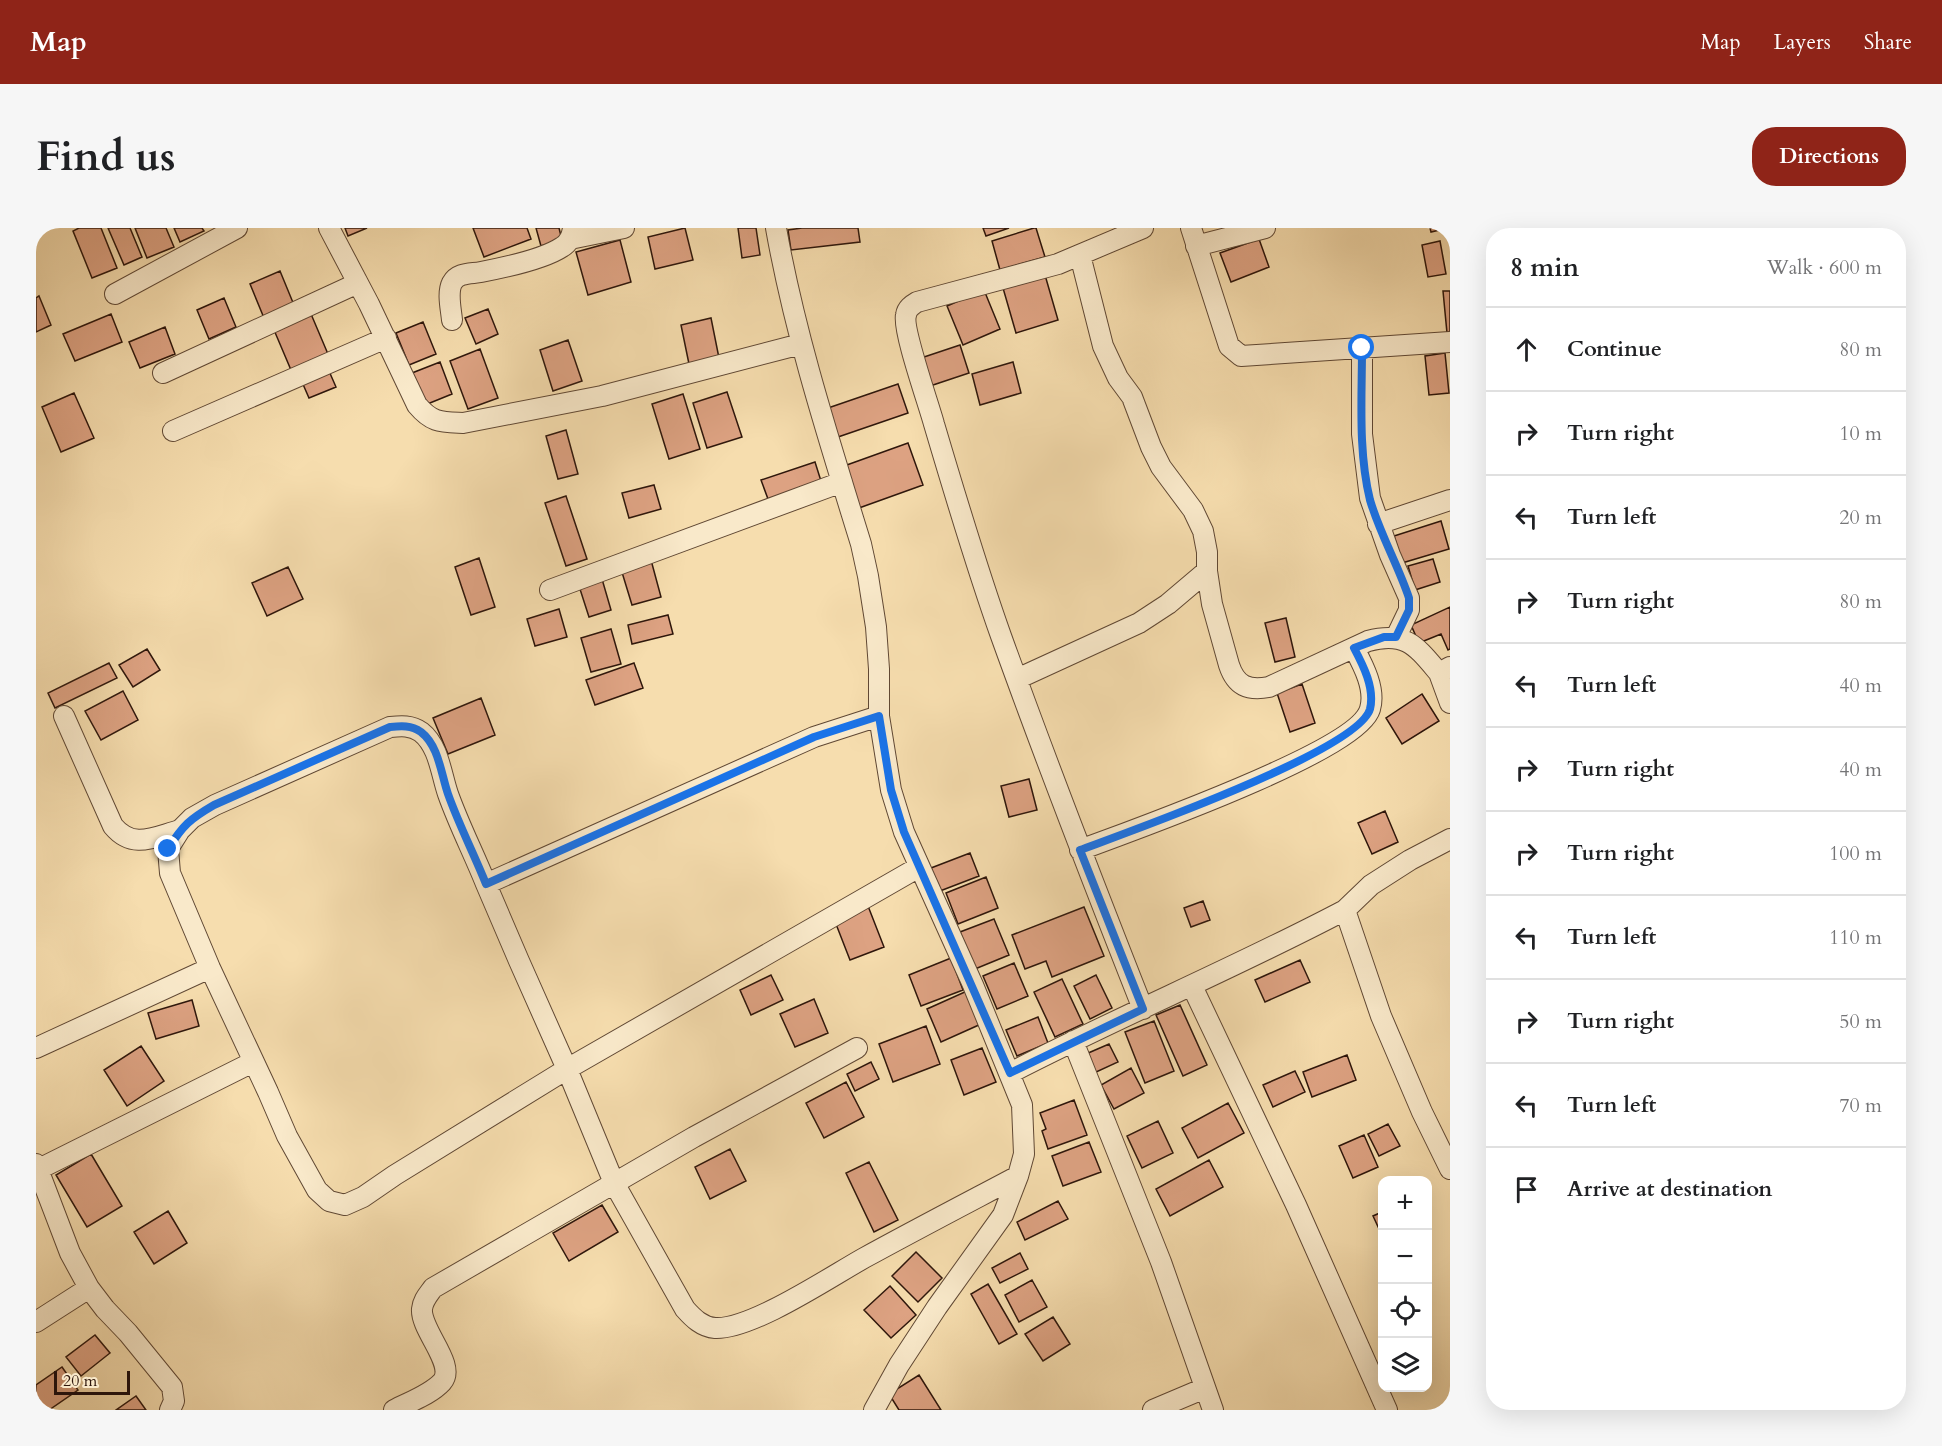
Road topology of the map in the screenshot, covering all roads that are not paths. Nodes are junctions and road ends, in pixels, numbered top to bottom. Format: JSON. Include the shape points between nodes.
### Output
{"nodes":[{"id":1,"x":237,"y":228,"type":"edge"},
{"id":2,"x":329,"y":228,"type":"edge"},
{"id":3,"x":624,"y":228,"type":"edge"},
{"id":4,"x":776,"y":228,"type":"edge"},
{"id":5,"x":1143,"y":228,"type":"edge"},
{"id":6,"x":1266,"y":228,"type":"edge"},
{"id":7,"x":572,"y":234,"type":"edge"},
{"id":8,"x":1194,"y":237,"type":"edge"},
{"id":9,"x":1080,"y":255,"type":"junction"},
{"id":10,"x":358,"y":283,"type":"junction"},
{"id":11,"x":115,"y":294,"type":"dead end"},
{"id":12,"x":452,"y":320,"type":"dead end"},
{"id":13,"x":386,"y":338,"type":"junction"},
{"id":14,"x":1450,"y":342,"type":"edge"},
{"id":15,"x":801,"y":344,"type":"junction"},
{"id":16,"x":1362,"y":348,"type":"junction"},
{"id":17,"x":163,"y":373,"type":"dead end"},
{"id":18,"x":174,"y":431,"type":"dead end"},
{"id":19,"x":842,"y":482,"type":"junction"},
{"id":20,"x":1450,"y":500,"type":"edge"},
{"id":21,"x":1378,"y":524,"type":"junction"},
{"id":22,"x":1207,"y":571,"type":"junction"},
{"id":23,"x":550,"y":590,"type":"dead end"},
{"id":24,"x":1396,"y":637,"type":"junction"},
{"id":25,"x":1354,"y":648,"type":"junction"},
{"id":26,"x":1444,"y":670,"type":"edge"},
{"id":27,"x":1017,"y":679,"type":"junction"},
{"id":28,"x":1450,"y":703,"type":"edge"},
{"id":29,"x":64,"y":716,"type":"dead end"},
{"id":30,"x":879,"y":716,"type":"junction"},
{"id":31,"x":180,"y":830,"type":"junction"},
{"id":32,"x":1450,"y":839,"type":"edge"},
{"id":33,"x":1080,"y":850,"type":"junction"},
{"id":34,"x":919,"y":867,"type":"junction"},
{"id":35,"x":486,"y":884,"type":"junction"},
{"id":36,"x":1345,"y":910,"type":"junction"},
{"id":37,"x":210,"y":968,"type":"junction"},
{"id":38,"x":1192,"y":986,"type":"junction"},
{"id":39,"x":1143,"y":1009,"type":"junction"},
{"id":40,"x":1073,"y":1041,"type":"junction"},
{"id":41,"x":36,"y":1048,"type":"edge"},
{"id":42,"x":857,"y":1048,"type":"dead end"},
{"id":43,"x":253,"y":1062,"type":"junction"},
{"id":44,"x":567,"y":1069,"type":"junction"},
{"id":45,"x":1010,"y":1073,"type":"junction"},
{"id":46,"x":38,"y":1167,"type":"edge"},
{"id":47,"x":1450,"y":1169,"type":"edge"},
{"id":48,"x":1018,"y":1176,"type":"junction"},
{"id":49,"x":614,"y":1183,"type":"junction"},
{"id":50,"x":89,"y":1288,"type":"junction"},
{"id":51,"x":36,"y":1323,"type":"edge"},
{"id":52,"x":172,"y":1387,"type":"junction"},
{"id":53,"x":1205,"y":1388,"type":"junction"},
{"id":54,"x":170,"y":1410,"type":"edge"},
{"id":55,"x":190,"y":1410,"type":"edge"},
{"id":56,"x":394,"y":1410,"type":"edge"},
{"id":57,"x":874,"y":1410,"type":"edge"},
{"id":58,"x":1153,"y":1410,"type":"edge"},
{"id":59,"x":1213,"y":1410,"type":"edge"},
{"id":60,"x":1387,"y":1410,"type":"edge"}],
"edges":[{"from":1,"to":11,"type":"street"},
{"from":2,"to":10,"type":"street"},
{"from":3,"to":7,"type":"street"},
{"from":4,"to":15,"type":"street"},
{"from":5,"to":9,"type":"street"},
{"from":6,"to":8,"type":"street"},
{"from":7,"to":12,"type":"street","via":[[562,247],[546,254],[456,277],[451,285]]},
{"from":8,"to":16,"type":"street","via":[[1228,346],[1235,353],[1249,357]]},
{"from":9,"to":22,"type":"street","via":[[1103,346],[1132,397],[1161,467],[1194,510],[1203,531]]},
{"from":9,"to":27,"type":"street","via":[[917,302],[905,315],[966,529]]},
{"from":10,"to":13,"type":"street"},
{"from":10,"to":17,"type":"street"},
{"from":13,"to":15,"type":"street","via":[[426,416],[440,422],[464,423],[602,396]]},
{"from":13,"to":18,"type":"street"},
{"from":14,"to":16,"type":"street"},
{"from":15,"to":19,"type":"street"},
{"from":16,"to":21,"type":"street","via":[[1363,444],[1370,498]]},
{"from":19,"to":23,"type":"street"},
{"from":19,"to":30,"type":"street","via":[[868,576],[878,648]]},
{"from":20,"to":21,"type":"street"},
{"from":21,"to":24,"type":"street","via":[[1409,598],[1409,610]]},
{"from":22,"to":25,"type":"street","via":[[1232,675],[1247,688],[1269,687]]},
{"from":22,"to":27,"type":"street","via":[[1139,623]]},
{"from":24,"to":25,"type":"street","via":[[1384,637]]},
{"from":24,"to":26,"type":"street"},
{"from":25,"to":33,"type":"street","via":[[1365,668],[1370,710],[1345,735],[1265,778]]},
{"from":26,"to":28,"type":"street"},
{"from":27,"to":33,"type":"street"},
{"from":29,"to":31,"type":"street","via":[[113,826],[122,836],[145,840]]},
{"from":30,"to":34,"type":"street","via":[[891,790]]},
{"from":30,"to":35,"type":"street","via":[[814,737]]},
{"from":31,"to":35,"type":"street","via":[[214,805],[390,727],[408,726],[428,740],[438,759],[448,794]]},
{"from":31,"to":37,"type":"street","via":[[168,849],[170,873]]},
{"from":32,"to":36,"type":"street","via":[[1371,885]]},
{"from":33,"to":39,"type":"street"},
{"from":34,"to":44,"type":"street"},
{"from":34,"to":45,"type":"street"},
{"from":35,"to":44,"type":"street"},
{"from":36,"to":38,"type":"street"},
{"from":36,"to":47,"type":"street","via":[[1381,1016]]},
{"from":37,"to":41,"type":"street"},
{"from":37,"to":43,"type":"street"},
{"from":38,"to":39,"type":"street"},
{"from":38,"to":60,"type":"street"},
{"from":39,"to":40,"type":"street"},
{"from":40,"to":45,"type":"street"},
{"from":40,"to":53,"type":"street","via":[[1161,1262]]},
{"from":42,"to":49,"type":"street"},
{"from":43,"to":44,"type":"street","via":[[286,1136],[317,1190],[328,1201],[345,1205]]},
{"from":43,"to":46,"type":"street"},
{"from":44,"to":49,"type":"street"},
{"from":45,"to":48,"type":"street","via":[[1022,1106],[1024,1154]]},
{"from":46,"to":50,"type":"street","via":[[56,1221]]},
{"from":48,"to":49,"type":"street","via":[[770,1311],[732,1326],[714,1328],[701,1324],[685,1309]]},
{"from":48,"to":57,"type":"street","via":[[1003,1215],[937,1307]]},
{"from":49,"to":56,"type":"street","via":[[433,1288],[422,1310],[446,1375],[433,1389]]},
{"from":50,"to":51,"type":"street"},
{"from":50,"to":52,"type":"street"},
{"from":52,"to":54,"type":"street","via":[[174,1401]]},
{"from":52,"to":55,"type":"street"},
{"from":53,"to":58,"type":"street"},
{"from":53,"to":59,"type":"street"}]}
